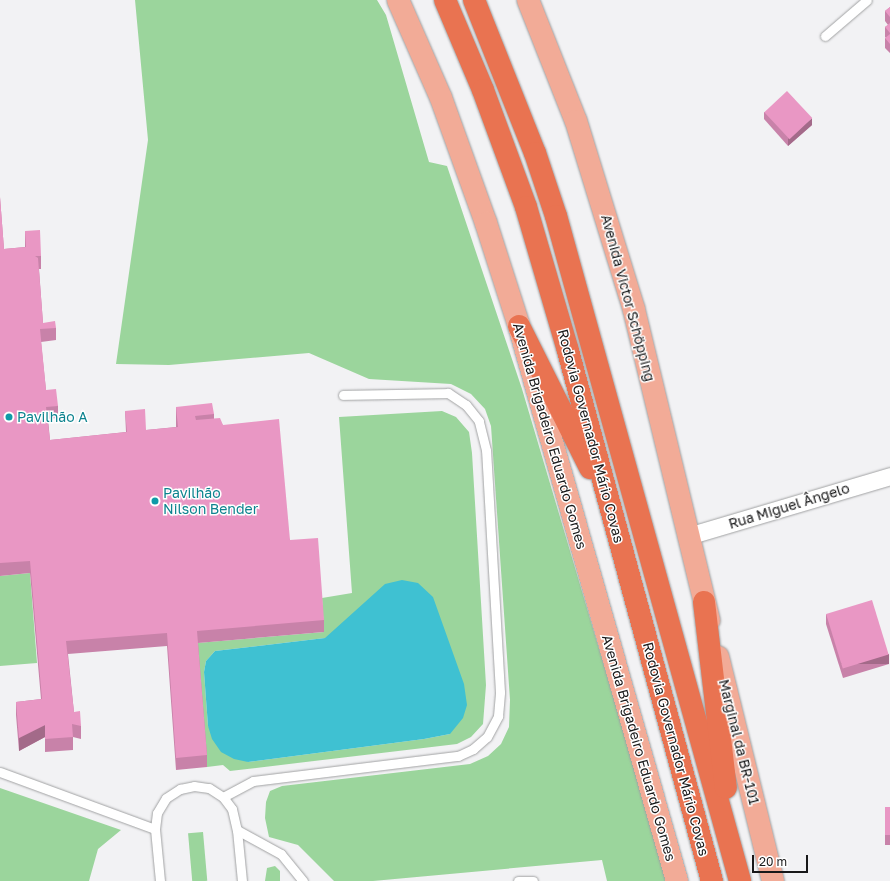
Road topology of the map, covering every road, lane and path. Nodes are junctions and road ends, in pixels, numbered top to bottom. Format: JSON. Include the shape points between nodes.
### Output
{"nodes":[{"id":1,"x":398,"y":0,"type":"edge"},
{"id":2,"x":445,"y":0,"type":"edge"},
{"id":3,"x":474,"y":0,"type":"edge"},
{"id":4,"x":528,"y":0,"type":"edge"},
{"id":5,"x":867,"y":0,"type":"edge"},
{"id":6,"x":825,"y":36,"type":"dead end"},
{"id":7,"x":519,"y":326,"type":"junction"},
{"id":8,"x":342,"y":395,"type":"dead end"},
{"id":9,"x":890,"y":476,"type":"edge"},
{"id":10,"x":612,"y":514,"type":"junction"},
{"id":11,"x":688,"y":536,"type":"junction"},
{"id":12,"x":704,"y":602,"type":"junction"},
{"id":13,"x":0,"y":772,"type":"edge"},
{"id":14,"x":223,"y":797,"type":"junction"},
{"id":15,"x":155,"y":829,"type":"junction"},
{"id":16,"x":237,"y":830,"type":"junction"},
{"id":17,"x":734,"y":859,"type":"junction"},
{"id":18,"x":304,"y":880,"type":"edge"},
{"id":19,"x":160,"y":881,"type":"edge"},
{"id":20,"x":242,"y":881,"type":"edge"},
{"id":21,"x":518,"y":881,"type":"edge"},
{"id":22,"x":533,"y":881,"type":"edge"},
{"id":23,"x":677,"y":881,"type":"edge"},
{"id":24,"x":712,"y":881,"type":"edge"},
{"id":25,"x":740,"y":881,"type":"edge"},
{"id":26,"x":773,"y":881,"type":"edge"}],
"edges":[{"from":1,"to":7,"type":"main road","name":"Avenida Brigadeiro Eduardo Gomes","via":[[466,162]]},
{"from":2,"to":10,"type":"highway","name":"Rodovia Governador Mário Covas","via":[[483,90],[526,207]]},
{"from":3,"to":17,"type":"highway","name":"Rodovia Governador Mário Covas","via":[[512,92],[556,216]]},
{"from":4,"to":11,"type":"main road","name":"Avenida Victor Schöpping","via":[[576,121],[606,212],[634,310]]},
{"from":5,"to":6,"type":"lane"},
{"from":7,"to":10,"type":"highway"},
{"from":7,"to":23,"type":"main road","name":"Avenida Brigadeiro Eduardo Gomes"},
{"from":8,"to":14,"type":"lane","via":[[448,393],[466,405],[479,422],[486,458],[500,692],[498,716],[487,737],[473,750],[458,756],[253,781]]},
{"from":9,"to":11,"type":"street","name":"Rua Miguel Ângelo"},
{"from":10,"to":24,"type":"highway","name":"Rodovia Governador Mário Covas"},
{"from":11,"to":12,"type":"main road","name":"Avenida Victor Schöpping"},
{"from":12,"to":17,"type":"highway"},
{"from":12,"to":26,"type":"main road","name":"Marginal da BR-101"},
{"from":13,"to":15,"type":"lane"},
{"from":14,"to":15,"type":"lane","via":[[209,788],[194,786],[180,789],[166,798],[157,813]]},
{"from":14,"to":16,"type":"lane","via":[[232,809]]},
{"from":15,"to":19,"type":"lane"},
{"from":16,"to":18,"type":"lane","via":[[249,834],[281,854]]},
{"from":16,"to":20,"type":"lane"},
{"from":17,"to":25,"type":"highway","name":"Rodovia Governador Mário Covas"},
{"from":21,"to":22,"type":"lane"}]}
